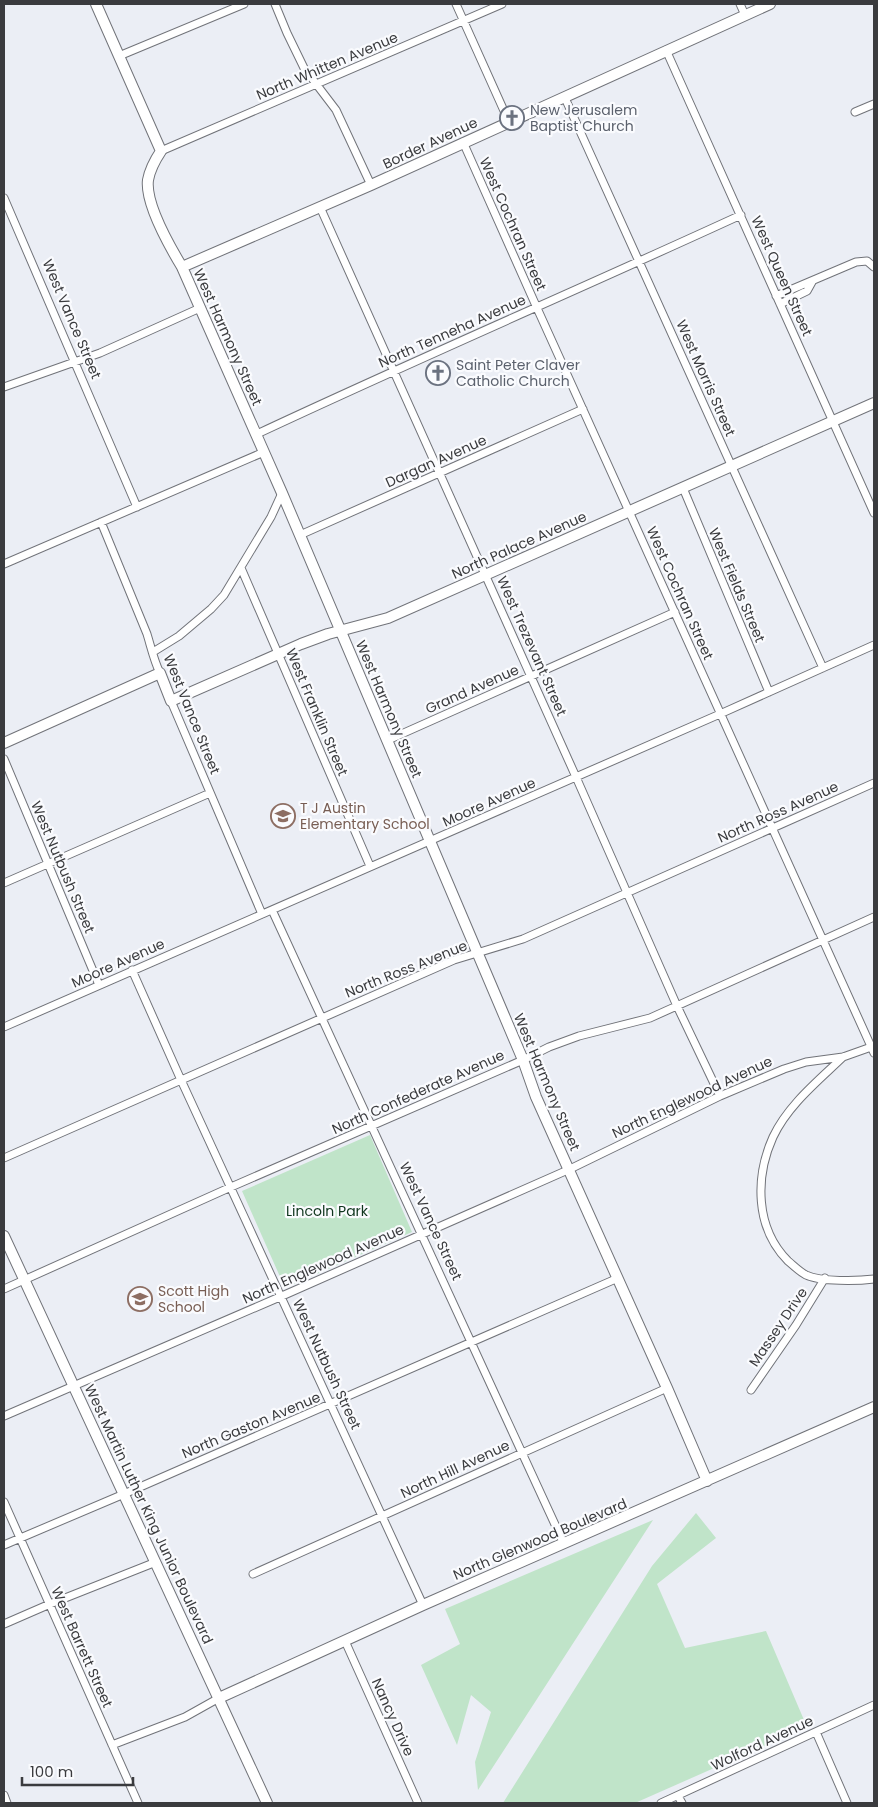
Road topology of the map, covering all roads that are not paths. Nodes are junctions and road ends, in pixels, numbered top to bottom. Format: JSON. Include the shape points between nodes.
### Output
{"nodes":[{"id":1,"x":96,"y":4,"type":"edge"},
{"id":2,"x":244,"y":4,"type":"edge"},
{"id":3,"x":276,"y":4,"type":"edge"},
{"id":4,"x":456,"y":4,"type":"edge"},
{"id":5,"x":502,"y":4,"type":"edge"},
{"id":6,"x":740,"y":4,"type":"edge"},
{"id":7,"x":770,"y":4,"type":"edge"},
{"id":8,"x":745,"y":15,"type":"junction"},
{"id":9,"x":463,"y":21,"type":"junction"},
{"id":10,"x":666,"y":50,"type":"junction"},
{"id":11,"x":119,"y":56,"type":"junction"},
{"id":12,"x":315,"y":84,"type":"junction"},
{"id":13,"x":565,"y":98,"type":"junction"},
{"id":14,"x":874,"y":104,"type":"edge"},
{"id":15,"x":855,"y":112,"type":"dead end"},
{"id":16,"x":509,"y":122,"type":"junction"},
{"id":17,"x":464,"y":142,"type":"junction"},
{"id":18,"x":161,"y":151,"type":"junction"},
{"id":19,"x":371,"y":185,"type":"junction"},
{"id":20,"x":4,"y":198,"type":"edge"},
{"id":21,"x":320,"y":207,"type":"junction"},
{"id":22,"x":740,"y":215,"type":"junction"},
{"id":23,"x":639,"y":261,"type":"junction"},
{"id":24,"x":182,"y":267,"type":"junction"},
{"id":25,"x":874,"y":267,"type":"edge"},
{"id":26,"x":812,"y":282,"type":"junction"},
{"id":27,"x":776,"y":296,"type":"junction"},
{"id":28,"x":780,"y":304,"type":"junction"},
{"id":29,"x":200,"y":308,"type":"junction"},
{"id":30,"x":537,"y":308,"type":"junction"},
{"id":31,"x":76,"y":362,"type":"junction"},
{"id":32,"x":393,"y":370,"type":"junction"},
{"id":33,"x":4,"y":387,"type":"edge"},
{"id":34,"x":874,"y":404,"type":"edge"},
{"id":35,"x":582,"y":409,"type":"junction"},
{"id":36,"x":834,"y":422,"type":"junction"},
{"id":37,"x":257,"y":434,"type":"junction"},
{"id":38,"x":264,"y":452,"type":"junction"},
{"id":39,"x":732,"y":466,"type":"junction"},
{"id":40,"x":441,"y":473,"type":"junction"},
{"id":41,"x":683,"y":488,"type":"junction"},
{"id":42,"x":282,"y":493,"type":"junction"},
{"id":43,"x":137,"y":507,"type":"junction"},
{"id":44,"x":629,"y":511,"type":"junction"},
{"id":45,"x":874,"y":513,"type":"edge"},
{"id":46,"x":101,"y":522,"type":"junction"},
{"id":47,"x":300,"y":534,"type":"junction"},
{"id":48,"x":4,"y":564,"type":"edge"},
{"id":49,"x":241,"y":568,"type":"junction"},
{"id":50,"x":486,"y":575,"type":"junction"},
{"id":51,"x":675,"y":612,"type":"junction"},
{"id":52,"x":341,"y":632,"type":"junction"},
{"id":53,"x":874,"y":645,"type":"edge"},
{"id":54,"x":153,"y":652,"type":"junction"},
{"id":55,"x":278,"y":653,"type":"junction"},
{"id":56,"x":823,"y":668,"type":"junction"},
{"id":57,"x":160,"y":674,"type":"junction"},
{"id":58,"x":531,"y":676,"type":"junction"},
{"id":59,"x":769,"y":692,"type":"junction"},
{"id":60,"x":171,"y":701,"type":"junction"},
{"id":61,"x":720,"y":714,"type":"junction"},
{"id":62,"x":388,"y":740,"type":"junction"},
{"id":63,"x":4,"y":743,"type":"edge"},
{"id":64,"x":4,"y":759,"type":"edge"},
{"id":65,"x":576,"y":776,"type":"junction"},
{"id":66,"x":874,"y":783,"type":"edge"},
{"id":67,"x":210,"y":793,"type":"junction"},
{"id":68,"x":772,"y":828,"type":"junction"},
{"id":69,"x":429,"y":842,"type":"junction"},
{"id":70,"x":49,"y":864,"type":"junction"},
{"id":71,"x":370,"y":866,"type":"junction"},
{"id":72,"x":4,"y":883,"type":"edge"},
{"id":73,"x":627,"y":892,"type":"junction"},
{"id":74,"x":272,"y":910,"type":"junction"},
{"id":75,"x":262,"y":914,"type":"junction"},
{"id":76,"x":874,"y":917,"type":"edge"},
{"id":77,"x":823,"y":940,"type":"junction"},
{"id":78,"x":476,"y":953,"type":"junction"},
{"id":79,"x":132,"y":970,"type":"junction"},
{"id":80,"x":99,"y":986,"type":"junction"},
{"id":81,"x":677,"y":1006,"type":"junction"},
{"id":82,"x":322,"y":1018,"type":"junction"},
{"id":83,"x":4,"y":1027,"type":"edge"},
{"id":84,"x":873,"y":1048,"type":"edge"},
{"id":85,"x":843,"y":1057,"type":"junction"},
{"id":86,"x":523,"y":1060,"type":"junction"},
{"id":87,"x":181,"y":1080,"type":"junction"},
{"id":88,"x":720,"y":1096,"type":"junction"},
{"id":89,"x":372,"y":1126,"type":"junction"},
{"id":90,"x":4,"y":1158,"type":"edge"},
{"id":91,"x":570,"y":1169,"type":"junction"},
{"id":92,"x":231,"y":1187,"type":"junction"},
{"id":93,"x":422,"y":1234,"type":"junction"},
{"id":94,"x":4,"y":1236,"type":"edge"},
{"id":95,"x":618,"y":1278,"type":"junction"},
{"id":96,"x":825,"y":1278,"type":"junction"},
{"id":97,"x":874,"y":1279,"type":"edge"},
{"id":98,"x":25,"y":1280,"type":"junction"},
{"id":99,"x":4,"y":1289,"type":"edge"},
{"id":100,"x":282,"y":1296,"type":"junction"},
{"id":101,"x":471,"y":1341,"type":"junction"},
{"id":102,"x":74,"y":1387,"type":"junction"},
{"id":103,"x":667,"y":1388,"type":"junction"},
{"id":104,"x":751,"y":1390,"type":"dead end"},
{"id":105,"x":331,"y":1404,"type":"junction"},
{"id":106,"x":874,"y":1407,"type":"edge"},
{"id":107,"x":4,"y":1416,"type":"edge"},
{"id":108,"x":523,"y":1452,"type":"junction"},
{"id":109,"x":707,"y":1481,"type":"junction"},
{"id":110,"x":124,"y":1494,"type":"junction"},
{"id":111,"x":4,"y":1502,"type":"edge"},
{"id":112,"x":383,"y":1516,"type":"junction"},
{"id":113,"x":20,"y":1537,"type":"junction"},
{"id":114,"x":564,"y":1544,"type":"junction"},
{"id":115,"x":4,"y":1545,"type":"edge"},
{"id":116,"x":156,"y":1562,"type":"junction"},
{"id":117,"x":253,"y":1574,"type":"dead end"},
{"id":118,"x":50,"y":1604,"type":"junction"},
{"id":119,"x":423,"y":1604,"type":"junction"},
{"id":120,"x":4,"y":1624,"type":"edge"},
{"id":121,"x":345,"y":1641,"type":"junction"},
{"id":122,"x":219,"y":1698,"type":"junction"},
{"id":123,"x":874,"y":1705,"type":"edge"},
{"id":124,"x":816,"y":1732,"type":"junction"},
{"id":125,"x":112,"y":1745,"type":"junction"},
{"id":126,"x":4,"y":1795,"type":"edge"},
{"id":127,"x":678,"y":1796,"type":"junction"},
{"id":128,"x":8,"y":1803,"type":"edge"},
{"id":129,"x":138,"y":1803,"type":"edge"},
{"id":130,"x":267,"y":1803,"type":"edge"},
{"id":131,"x":418,"y":1803,"type":"edge"},
{"id":132,"x":661,"y":1803,"type":"edge"},
{"id":133,"x":682,"y":1803,"type":"edge"},
{"id":134,"x":847,"y":1803,"type":"edge"}],
"edges":[{"from":1,"to":11,"type":"street"},
{"from":2,"to":11,"type":"street"},
{"from":3,"to":12,"type":"street","via":[[304,68]]},
{"from":4,"to":9,"type":"street"},
{"from":5,"to":9,"type":"street","name":"North Whitten Avenue"},
{"from":6,"to":8,"type":"street"},
{"from":7,"to":8,"type":"street","name":"Border Avenue"},
{"from":8,"to":10,"type":"street","name":"Border Avenue"},
{"from":9,"to":12,"type":"street","name":"North Whitten Avenue"},
{"from":9,"to":16,"type":"street"},
{"from":10,"to":13,"type":"street","name":"Border Avenue"},
{"from":10,"to":22,"type":"street","name":"West Queen Street"},
{"from":11,"to":18,"type":"street"},
{"from":12,"to":18,"type":"street","name":"North Whitten Avenue"},
{"from":12,"to":19,"type":"street","via":[[336,110]]},
{"from":13,"to":16,"type":"street","name":"Border Avenue"},
{"from":13,"to":23,"type":"street","name":"West Morris Street"},
{"from":14,"to":15,"type":"street"},
{"from":16,"to":17,"type":"street","name":"Border Avenue"},
{"from":17,"to":19,"type":"street","name":"Border Avenue"},
{"from":17,"to":30,"type":"street","name":"West Cochran Street"},
{"from":18,"to":24,"type":"street","name":"West Harmony Street","via":[[148,180],[149,194]]},
{"from":19,"to":21,"type":"street","name":"Border Avenue"},
{"from":20,"to":31,"type":"street","name":"West Vance Street"},
{"from":21,"to":24,"type":"street","name":"Border Avenue"},
{"from":21,"to":32,"type":"street","name":"West Trezevant Street"},
{"from":22,"to":23,"type":"street","name":"North Tenneha Avenue"},
{"from":22,"to":27,"type":"street","name":"West Queen Street"},
{"from":23,"to":30,"type":"street","name":"North Tenneha Avenue"},
{"from":23,"to":39,"type":"street","name":"West Morris Street"},
{"from":24,"to":29,"type":"street","name":"West Harmony Street"},
{"from":25,"to":26,"type":"street","via":[[867,261],[861,261]]},
{"from":26,"to":27,"type":"street"},
{"from":26,"to":28,"type":"street","via":[[807,291]]},
{"from":27,"to":28,"type":"street","name":"West Queen Street"},
{"from":28,"to":36,"type":"street","name":"West Queen Street"},
{"from":29,"to":31,"type":"street"},
{"from":29,"to":37,"type":"street","name":"West Harmony Street"},
{"from":30,"to":32,"type":"street","name":"North Tenneha Avenue"},
{"from":30,"to":35,"type":"street","name":"West Cochran Street"},
{"from":31,"to":33,"type":"street"},
{"from":31,"to":43,"type":"street","name":"West Vance Street"},
{"from":32,"to":37,"type":"street","name":"North Tenneha Avenue"},
{"from":32,"to":40,"type":"street","name":"West Trezevant Street"},
{"from":34,"to":36,"type":"street","name":"North Palace Avenue"},
{"from":35,"to":40,"type":"street","name":"Dargan Avenue"},
{"from":35,"to":44,"type":"street","name":"West Cochran Street"},
{"from":36,"to":39,"type":"street","name":"North Palace Avenue"},
{"from":36,"to":45,"type":"street","name":"West Queen Street"},
{"from":37,"to":38,"type":"street","name":"West Harmony Street"},
{"from":38,"to":42,"type":"street","name":"West Harmony Street"},
{"from":38,"to":43,"type":"street"},
{"from":39,"to":41,"type":"street","name":"North Palace Avenue"},
{"from":39,"to":56,"type":"street","name":"West Morris Street"},
{"from":40,"to":47,"type":"street","name":"Dargan Avenue"},
{"from":40,"to":50,"type":"street","name":"West Trezevant Street"},
{"from":41,"to":44,"type":"street","name":"North Palace Avenue"},
{"from":41,"to":59,"type":"street","name":"West Fields Street"},
{"from":42,"to":47,"type":"street","name":"West Harmony Street"},
{"from":42,"to":49,"type":"street"},
{"from":43,"to":46,"type":"street"},
{"from":44,"to":50,"type":"street","name":"North Palace Avenue"},
{"from":44,"to":51,"type":"street","name":"West Cochran Street"},
{"from":46,"to":48,"type":"street"},
{"from":46,"to":54,"type":"street","name":"West Vance Street"},
{"from":47,"to":52,"type":"street","name":"West Harmony Street"},
{"from":49,"to":54,"type":"street","via":[[211,609],[179,636]]},
{"from":49,"to":55,"type":"street","name":"West Franklin Street"},
{"from":50,"to":52,"type":"street","name":"North Palace Avenue","via":[[388,618]]},
{"from":50,"to":58,"type":"street","name":"West Trezevant Street"},
{"from":51,"to":58,"type":"street","name":"Grand Avenue"},
{"from":51,"to":61,"type":"street","name":"West Cochran Street"},
{"from":52,"to":55,"type":"street","name":"North Palace Avenue"},
{"from":52,"to":62,"type":"street","name":"West Harmony Street"},
{"from":53,"to":56,"type":"street","name":"Moore Avenue"},
{"from":54,"to":57,"type":"street","name":"West Vance Street"},
{"from":55,"to":60,"type":"street","name":"North Palace Avenue"},
{"from":55,"to":71,"type":"street","name":"West Franklin Street"},
{"from":56,"to":59,"type":"street","name":"Moore Avenue"},
{"from":57,"to":60,"type":"street","name":"West Vance Street"},
{"from":57,"to":63,"type":"street"},
{"from":58,"to":62,"type":"street","name":"Grand Avenue"},
{"from":58,"to":65,"type":"street","name":"West Trezevant Street"},
{"from":59,"to":61,"type":"street","name":"Moore Avenue"},
{"from":60,"to":67,"type":"street","name":"West Vance Street"},
{"from":61,"to":65,"type":"street","name":"Moore Avenue"},
{"from":61,"to":68,"type":"street","name":"West Cochran Street"},
{"from":62,"to":69,"type":"street","name":"West Harmony Street"},
{"from":64,"to":70,"type":"street","name":"West Nutbush Street"},
{"from":65,"to":69,"type":"street","name":"Moore Avenue"},
{"from":65,"to":73,"type":"street","name":"West Trezevant Street"},
{"from":66,"to":68,"type":"street","name":"North Ross Avenue"},
{"from":67,"to":70,"type":"street"},
{"from":67,"to":75,"type":"street","name":"West Vance Street"},
{"from":68,"to":73,"type":"street","name":"North Ross Avenue"},
{"from":68,"to":77,"type":"street","name":"West Cochran Street"},
{"from":69,"to":71,"type":"street","name":"Moore Avenue"},
{"from":69,"to":78,"type":"street","name":"West Harmony Street"},
{"from":70,"to":72,"type":"street"},
{"from":70,"to":80,"type":"street","name":"West Nutbush Street"},
{"from":71,"to":74,"type":"street","name":"Moore Avenue"},
{"from":73,"to":78,"type":"street","name":"North Ross Avenue","via":[[523,939]]},
{"from":73,"to":81,"type":"street","name":"West Trezevant Street"},
{"from":74,"to":75,"type":"street","name":"Moore Avenue"},
{"from":74,"to":82,"type":"street","name":"West Vance Street"},
{"from":75,"to":79,"type":"street","name":"Moore Avenue"},
{"from":76,"to":77,"type":"street","name":"North Confederate Avenue"},
{"from":77,"to":81,"type":"street","name":"North Confederate Avenue"},
{"from":77,"to":84,"type":"street","name":"West Cochran Street"},
{"from":78,"to":82,"type":"street","name":"North Ross Avenue"},
{"from":78,"to":86,"type":"street","name":"West Harmony Street"},
{"from":79,"to":80,"type":"street","name":"Moore Avenue"},
{"from":79,"to":87,"type":"street","name":"West Nutbush Street"},
{"from":80,"to":83,"type":"street","name":"Moore Avenue"},
{"from":81,"to":86,"type":"street","name":"North Confederate Avenue","via":[[650,1018],[579,1036]]},
{"from":81,"to":88,"type":"street","name":"West Trezevant Street"},
{"from":82,"to":87,"type":"street","name":"North Ross Avenue"},
{"from":82,"to":89,"type":"street","name":"West Vance Street"},
{"from":84,"to":85,"type":"street","name":"North Englewood Avenue"},
{"from":85,"to":88,"type":"street","name":"North Englewood Avenue","via":[[806,1062]]},
{"from":85,"to":96,"type":"street","via":[[783,1119],[767,1154],[760,1191],[766,1228],[783,1255],[807,1276]]},
{"from":86,"to":89,"type":"street","name":"North Confederate Avenue"},
{"from":86,"to":91,"type":"street","name":"West Harmony Street","via":[[536,1097]]},
{"from":87,"to":90,"type":"street","name":"North Ross Avenue"},
{"from":87,"to":92,"type":"street","name":"West Nutbush Street"},
{"from":88,"to":91,"type":"street","name":"North Englewood Avenue"},
{"from":89,"to":92,"type":"street","name":"North Confederate Avenue"},
{"from":89,"to":93,"type":"street","name":"West Vance Street"},
{"from":91,"to":93,"type":"street","name":"North Englewood Avenue"},
{"from":91,"to":95,"type":"street","name":"West Harmony Street"},
{"from":92,"to":98,"type":"street","name":"North Confederate Avenue"},
{"from":92,"to":100,"type":"street","name":"West Nutbush Street"},
{"from":93,"to":100,"type":"street","name":"North Englewood Avenue"},
{"from":93,"to":101,"type":"street","name":"West Vance Street"},
{"from":94,"to":98,"type":"street","name":"West Martin Luther King Junior Boulevard"},
{"from":95,"to":101,"type":"street","name":"North Gaston Avenue"},
{"from":95,"to":103,"type":"street","name":"West Harmony Street"},
{"from":96,"to":97,"type":"street"},
{"from":96,"to":104,"type":"street","name":"Massey Drive"},
{"from":98,"to":99,"type":"street","name":"North Confederate Avenue"},
{"from":98,"to":102,"type":"street","name":"West Martin Luther King Junior Boulevard"},
{"from":100,"to":102,"type":"street","name":"North Englewood Avenue"},
{"from":100,"to":105,"type":"street","name":"West Nutbush Street"},
{"from":101,"to":105,"type":"street","name":"North Gaston Avenue"},
{"from":101,"to":108,"type":"street","name":"West Vance Street"},
{"from":102,"to":107,"type":"street","name":"North Englewood Avenue"},
{"from":102,"to":110,"type":"street","name":"West Martin Luther King Junior Boulevard"},
{"from":103,"to":108,"type":"street","name":"North Hill Avenue"},
{"from":103,"to":109,"type":"street","name":"West Harmony Street"},
{"from":105,"to":110,"type":"street","name":"North Gaston Avenue"},
{"from":105,"to":112,"type":"street","name":"West Nutbush Street"},
{"from":106,"to":109,"type":"street","name":"North Glenwood Boulevard"},
{"from":108,"to":112,"type":"street","name":"North Hill Avenue"},
{"from":108,"to":114,"type":"street","name":"West Vance Street"},
{"from":109,"to":114,"type":"street","name":"North Glenwood Boulevard"},
{"from":110,"to":113,"type":"street","name":"North Gaston Avenue"},
{"from":110,"to":116,"type":"street","name":"West Martin Luther King Junior Boulevard"},
{"from":111,"to":113,"type":"street","name":"West Barrett Street"},
{"from":112,"to":117,"type":"street","name":"North Hill Avenue"},
{"from":112,"to":119,"type":"street","name":"West Nutbush Street"},
{"from":113,"to":115,"type":"street","name":"North Gaston Avenue"},
{"from":113,"to":118,"type":"street","name":"West Barrett Street"},
{"from":114,"to":119,"type":"street","name":"North Glenwood Boulevard"},
{"from":116,"to":118,"type":"street"},
{"from":116,"to":122,"type":"street","name":"West Martin Luther King Junior Boulevard"},
{"from":118,"to":120,"type":"street"},
{"from":118,"to":125,"type":"street","name":"West Barrett Street"},
{"from":119,"to":121,"type":"street","name":"North Glenwood Boulevard"},
{"from":121,"to":122,"type":"street","name":"North Glenwood Boulevard"},
{"from":121,"to":131,"type":"street","name":"Nancy Drive"},
{"from":122,"to":125,"type":"street","via":[[185,1717]]},
{"from":122,"to":130,"type":"street","name":"West Martin Luther King Junior Boulevard"},
{"from":123,"to":124,"type":"street","name":"Wolford Avenue"},
{"from":124,"to":127,"type":"street","name":"Wolford Avenue"},
{"from":124,"to":134,"type":"street"},
{"from":125,"to":129,"type":"street","name":"West Barrett Street"},
{"from":126,"to":128,"type":"street"},
{"from":127,"to":132,"type":"street","name":"Wolford Avenue"},
{"from":127,"to":133,"type":"street"}]}
